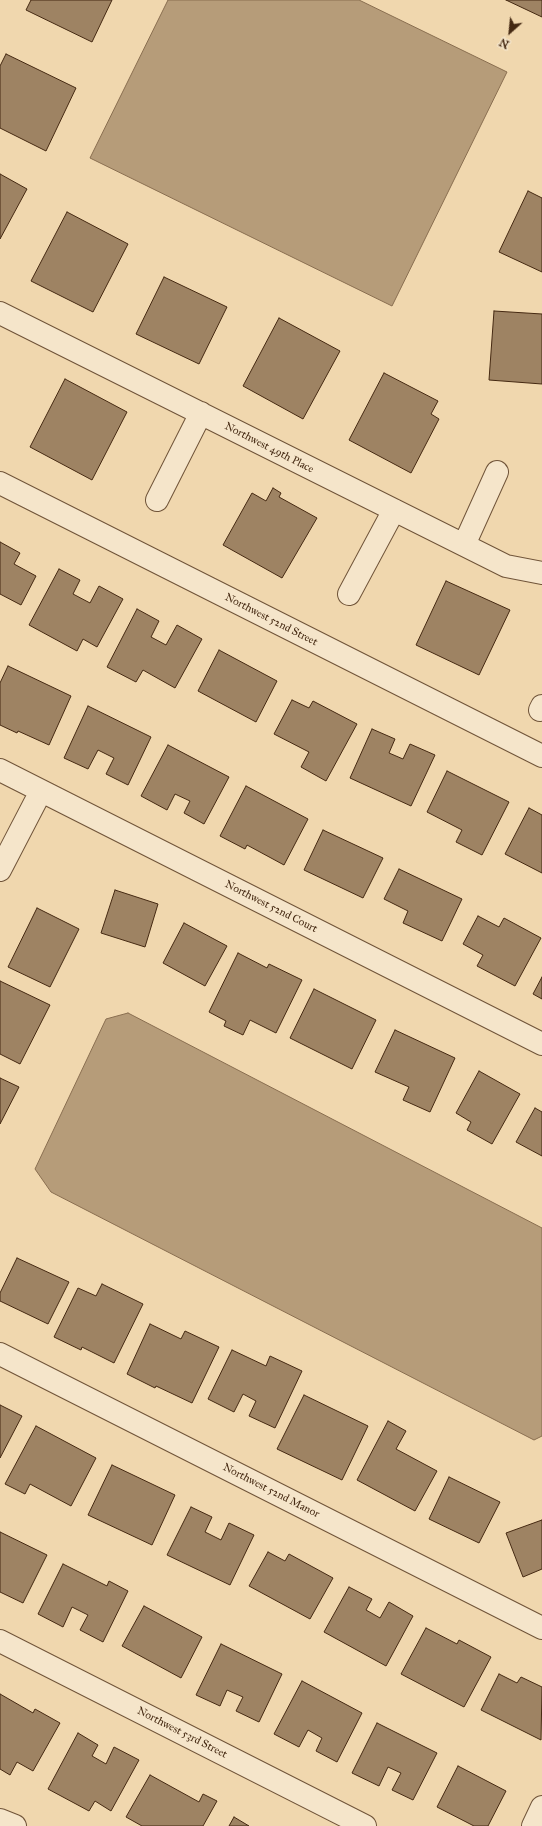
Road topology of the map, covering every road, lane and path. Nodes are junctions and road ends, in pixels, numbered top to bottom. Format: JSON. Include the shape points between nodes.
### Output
{"nodes":[{"id":1,"x":2,"y":318,"type":"edge"},
{"id":2,"x":201,"y":413,"type":"junction"},
{"id":3,"x":497,"y":472,"type":"dead end"},
{"id":4,"x":0,"y":483,"type":"edge"},
{"id":5,"x":157,"y":500,"type":"dead end"},
{"id":6,"x":394,"y":510,"type":"junction"},
{"id":7,"x":464,"y":545,"type":"junction"},
{"id":8,"x":542,"y":573,"type":"edge"},
{"id":9,"x":349,"y":594,"type":"dead end"},
{"id":10,"x":542,"y":756,"type":"edge"},
{"id":11,"x":0,"y":770,"type":"edge"},
{"id":12,"x":41,"y":791,"type":"junction"},
{"id":13,"x":0,"y":870,"type":"edge"},
{"id":14,"x":542,"y":1044,"type":"edge"},
{"id":15,"x":0,"y":1354,"type":"edge"},
{"id":16,"x":542,"y":1628,"type":"edge"},
{"id":17,"x":0,"y":1641,"type":"edge"},
{"id":18,"x":542,"y":1807,"type":"edge"},
{"id":19,"x":0,"y":1820,"type":"edge"},
{"id":20,"x":15,"y":1826,"type":"edge"},
{"id":21,"x":365,"y":1826,"type":"edge"},
{"id":22,"x":533,"y":1826,"type":"edge"}],
"edges":[{"from":1,"to":2,"type":"street","name":"Northwest 49th Place"},
{"from":2,"to":5,"type":"street"},
{"from":2,"to":6,"type":"street","name":"Northwest 49th Place"},
{"from":3,"to":7,"type":"street"},
{"from":4,"to":10,"type":"street","name":"Northwest 52nd Street"},
{"from":6,"to":7,"type":"street","name":"Northwest 49th Place"},
{"from":6,"to":9,"type":"street"},
{"from":7,"to":8,"type":"street","name":"Northwest 49th Place","via":[[506,566]]},
{"from":11,"to":12,"type":"street","name":"Northwest 52nd Court"},
{"from":12,"to":13,"type":"street"},
{"from":12,"to":14,"type":"street","name":"Northwest 52nd Court"},
{"from":15,"to":16,"type":"street","name":"Northwest 52nd Manor"},
{"from":17,"to":21,"type":"street","name":"Northwest 53rd Street"},
{"from":18,"to":22,"type":"street"},
{"from":19,"to":20,"type":"street"}]}
